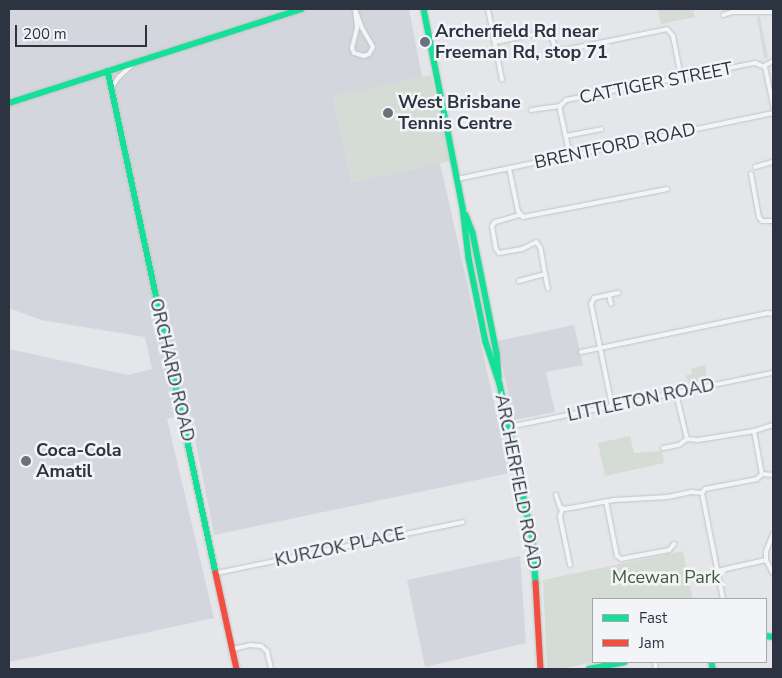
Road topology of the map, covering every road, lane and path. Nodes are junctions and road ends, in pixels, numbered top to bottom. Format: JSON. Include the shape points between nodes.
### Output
{"nodes":[{"id":1,"x":301,"y":9,"type":"edge"},
{"id":2,"x":355,"y":9,"type":"edge"},
{"id":3,"x":424,"y":9,"type":"edge"},
{"id":4,"x":488,"y":9,"type":"edge"},
{"id":5,"x":773,"y":12,"type":"edge"},
{"id":6,"x":723,"y":15,"type":"dead end"},
{"id":7,"x":495,"y":42,"type":"junction"},
{"id":8,"x":773,"y":61,"type":"edge"},
{"id":9,"x":134,"y":62,"type":"junction"},
{"id":10,"x":764,"y":66,"type":"junction"},
{"id":11,"x":108,"y":71,"type":"junction"},
{"id":12,"x":681,"y":77,"type":"junction"},
{"id":13,"x":502,"y":80,"type":"dead end"},
{"id":14,"x":111,"y":88,"type":"junction"},
{"id":15,"x":9,"y":103,"type":"edge"},
{"id":16,"x":773,"y":105,"type":"edge"},
{"id":17,"x":560,"y":106,"type":"junction"},
{"id":18,"x":531,"y":110,"type":"dead end"},
{"id":19,"x":773,"y":113,"type":"edge"},
{"id":20,"x":601,"y":129,"type":"dead end"},
{"id":21,"x":566,"y":136,"type":"junction"},
{"id":22,"x":570,"y":156,"type":"junction"},
{"id":23,"x":773,"y":162,"type":"edge"},
{"id":24,"x":755,"y":167,"type":"dead end"},
{"id":25,"x":509,"y":168,"type":"junction"},
{"id":26,"x":751,"y":174,"type":"dead end"},
{"id":27,"x":457,"y":179,"type":"junction"},
{"id":28,"x":667,"y":188,"type":"dead end"},
{"id":29,"x":520,"y":214,"type":"junction"},
{"id":30,"x":773,"y":221,"type":"edge"},
{"id":31,"x":545,"y":274,"type":"junction"},
{"id":32,"x":519,"y":281,"type":"dead end"},
{"id":33,"x":548,"y":288,"type":"dead end"},
{"id":34,"x":618,"y":293,"type":"dead end"},
{"id":35,"x":609,"y":295,"type":"junction"},
{"id":36,"x":611,"y":304,"type":"dead end"},
{"id":37,"x":773,"y":314,"type":"edge"},
{"id":38,"x":600,"y":348,"type":"junction"},
{"id":39,"x":581,"y":352,"type":"dead end"},
{"id":40,"x":773,"y":373,"type":"edge"},
{"id":41,"x":676,"y":393,"type":"junction"},
{"id":42,"x":612,"y":406,"type":"junction"},
{"id":43,"x":773,"y":425,"type":"edge"},
{"id":44,"x":509,"y":427,"type":"junction"},
{"id":45,"x":754,"y":431,"type":"junction"},
{"id":46,"x":687,"y":439,"type":"junction"},
{"id":47,"x":662,"y":448,"type":"dead end"},
{"id":48,"x":762,"y":474,"type":"junction"},
{"id":49,"x":773,"y":475,"type":"edge"},
{"id":50,"x":702,"y":493,"type":"junction"},
{"id":51,"x":556,"y":495,"type":"dead end"},
{"id":52,"x":606,"y":501,"type":"junction"},
{"id":53,"x":562,"y":509,"type":"junction"},
{"id":54,"x":462,"y":522,"type":"dead end"},
{"id":55,"x":773,"y":534,"type":"edge"},
{"id":56,"x":674,"y":544,"type":"dead end"},
{"id":57,"x":766,"y":560,"type":"junction"},
{"id":58,"x":570,"y":565,"type":"dead end"},
{"id":59,"x":717,"y":571,"type":"junction"},
{"id":60,"x":217,"y":573,"type":"junction"},
{"id":61,"x":773,"y":573,"type":"edge"},
{"id":62,"x":723,"y":598,"type":"edge"},
{"id":63,"x":233,"y":649,"type":"junction"},
{"id":64,"x":620,"y":663,"type":"edge"},
{"id":65,"x":598,"y":668,"type":"edge"},
{"id":66,"x":237,"y":669,"type":"edge"},
{"id":67,"x":271,"y":669,"type":"edge"},
{"id":68,"x":542,"y":669,"type":"edge"},
{"id":69,"x":589,"y":669,"type":"edge"}],
"edges":[{"from":1,"to":9,"type":"street"},
{"from":2,"to":2,"type":"street","via":[[373,47],[364,56],[352,48],[357,28]]},
{"from":3,"to":27,"type":"street","name":"ARCHERFIELD ROAD"},
{"from":4,"to":7,"type":"street"},
{"from":5,"to":6,"type":"street"},
{"from":7,"to":12,"type":"street","via":[[546,32],[556,47],[565,50],[668,29],[673,36]]},
{"from":7,"to":13,"type":"street"},
{"from":8,"to":10,"type":"street"},
{"from":9,"to":11,"type":"street"},
{"from":9,"to":14,"type":"street"},
{"from":10,"to":12,"type":"street","name":"CATTIGER STREET","via":[[755,63]]},
{"from":10,"to":16,"type":"street"},
{"from":11,"to":14,"type":"street","name":"ORCHARD ROAD"},
{"from":11,"to":15,"type":"street"},
{"from":12,"to":17,"type":"street","name":"CATTIGER STREET","via":[[566,100]]},
{"from":14,"to":60,"type":"street","name":"ORCHARD ROAD"},
{"from":17,"to":18,"type":"street"},
{"from":17,"to":21,"type":"street","name":"CATTIGER STREET"},
{"from":19,"to":22,"type":"street","name":"BRENTFORD ROAD"},
{"from":20,"to":21,"type":"street"},
{"from":21,"to":22,"type":"street","name":"CATTIGER STREET"},
{"from":22,"to":25,"type":"street","name":"BRENTFORD ROAD"},
{"from":23,"to":24,"type":"street"},
{"from":25,"to":27,"type":"street","name":"BRENTFORD ROAD"},
{"from":25,"to":29,"type":"street"},
{"from":26,"to":30,"type":"street","via":[[759,217],[762,221]]},
{"from":27,"to":44,"type":"street","name":"ARCHERFIELD ROAD","via":[[486,342],[500,384]]},
{"from":28,"to":29,"type":"street","via":[[528,217]]},
{"from":29,"to":31,"type":"street","via":[[492,223],[496,249],[502,253],[536,242],[540,246]]},
{"from":31,"to":32,"type":"street"},
{"from":31,"to":33,"type":"street"},
{"from":34,"to":35,"type":"street"},
{"from":35,"to":36,"type":"street"},
{"from":35,"to":38,"type":"street","via":[[594,298],[592,302]]},
{"from":37,"to":38,"type":"street"},
{"from":38,"to":39,"type":"street"},
{"from":38,"to":42,"type":"street"},
{"from":40,"to":41,"type":"street","name":"LITTLETON ROAD"},
{"from":41,"to":42,"type":"street","name":"LITTLETON ROAD"},
{"from":41,"to":46,"type":"street"},
{"from":42,"to":44,"type":"street","name":"LITTLETON ROAD"},
{"from":43,"to":45,"type":"street"},
{"from":44,"to":68,"type":"street","name":"ARCHERFIELD ROAD","via":[[535,552]]},
{"from":45,"to":46,"type":"street","via":[[693,441]]},
{"from":45,"to":48,"type":"street"},
{"from":46,"to":47,"type":"street"},
{"from":48,"to":49,"type":"street"},
{"from":48,"to":50,"type":"street","via":[[757,479],[705,489]]},
{"from":50,"to":52,"type":"street"},
{"from":50,"to":59,"type":"street"},
{"from":51,"to":53,"type":"street"},
{"from":52,"to":53,"type":"street"},
{"from":52,"to":56,"type":"street","via":[[617,556],[621,559],[669,550]]},
{"from":53,"to":58,"type":"street","via":[[560,516]]},
{"from":54,"to":60,"type":"street","name":"KURZOK PLACE"},
{"from":55,"to":57,"type":"street","via":[[768,541]]},
{"from":57,"to":59,"type":"street"},
{"from":57,"to":61,"type":"street"},
{"from":59,"to":62,"type":"street"},
{"from":60,"to":63,"type":"street","name":"ORCHARD ROAD"},
{"from":63,"to":66,"type":"street","name":"ORCHARD ROAD"},
{"from":63,"to":67,"type":"street","via":[[261,646],[266,651]]},
{"from":64,"to":65,"type":"street"},
{"from":65,"to":69,"type":"street"}]}
